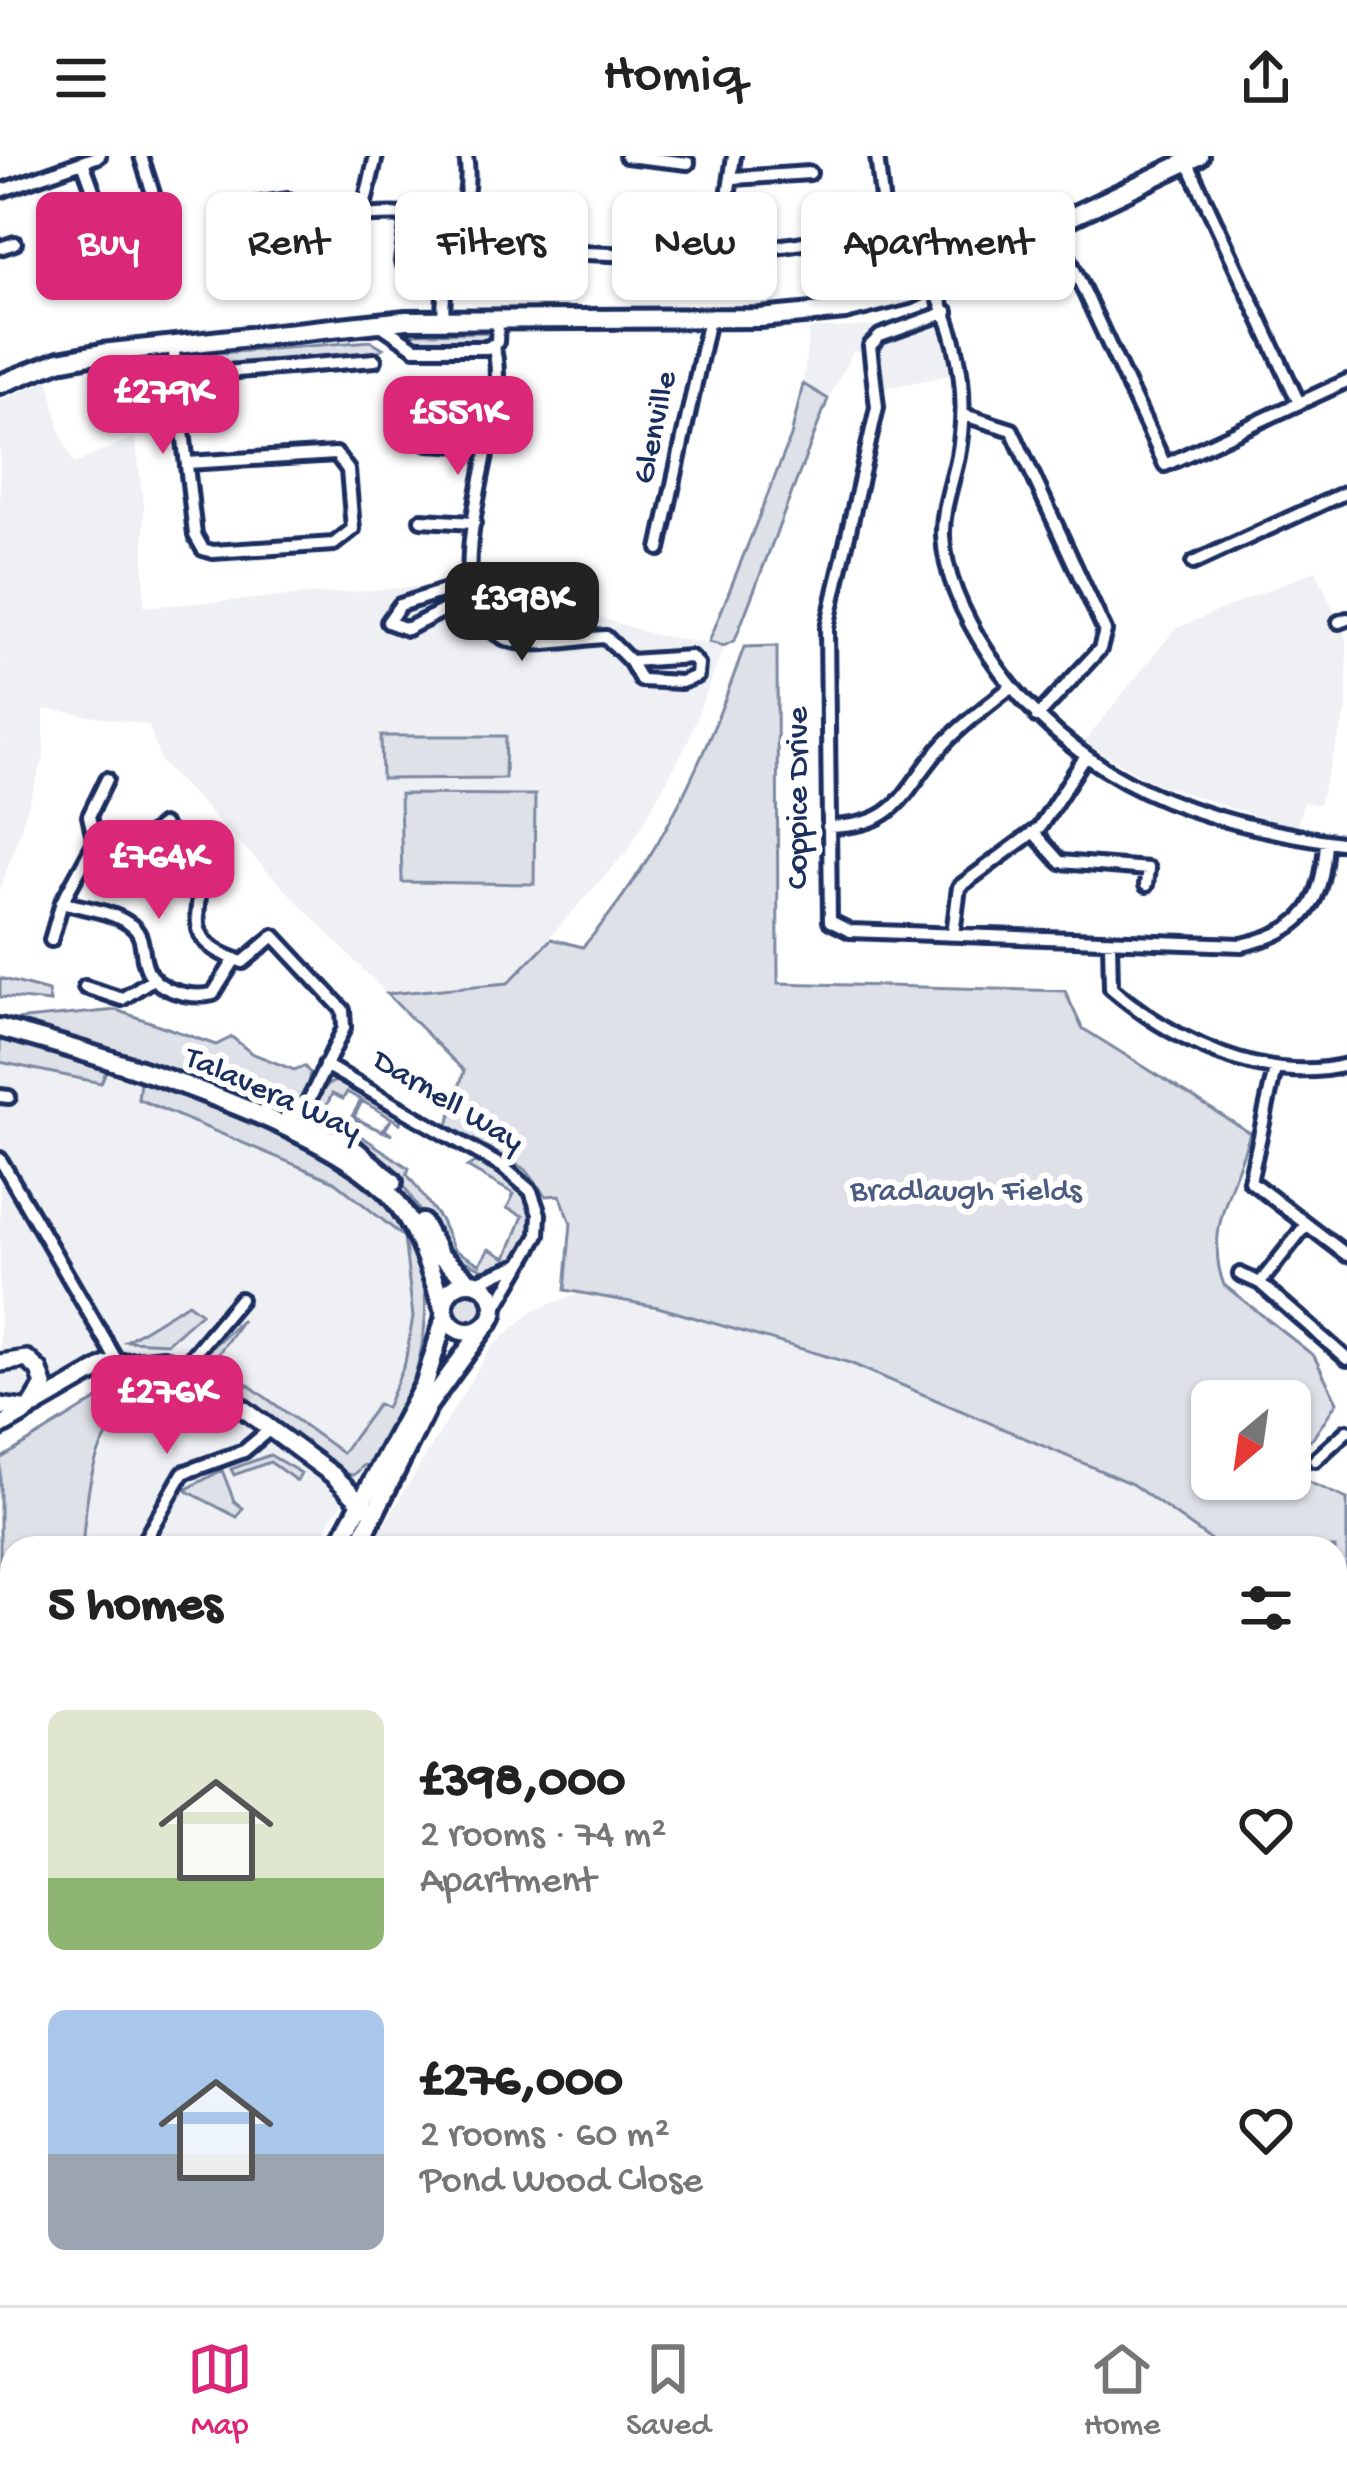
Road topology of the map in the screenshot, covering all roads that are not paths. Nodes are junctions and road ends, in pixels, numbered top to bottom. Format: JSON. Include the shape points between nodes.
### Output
{"nodes":[{"id":1,"x":99,"y":156,"type":"edge"},
{"id":2,"x":141,"y":156,"type":"edge"},
{"id":3,"x":376,"y":156,"type":"edge"},
{"id":4,"x":466,"y":156,"type":"edge"},
{"id":5,"x":626,"y":156,"type":"edge"},
{"id":6,"x":734,"y":156,"type":"edge"},
{"id":7,"x":878,"y":156,"type":"edge"},
{"id":8,"x":1193,"y":159,"type":"edge"},
{"id":9,"x":83,"y":162,"type":"junction"},
{"id":10,"x":688,"y":164,"type":"dead end"},
{"id":11,"x":810,"y":173,"type":"dead end"},
{"id":12,"x":734,"y":178,"type":"junction"},
{"id":13,"x":0,"y":191,"type":"edge"},
{"id":14,"x":94,"y":192,"type":"edge"},
{"id":15,"x":153,"y":192,"type":"edge"},
{"id":16,"x":367,"y":192,"type":"edge"},
{"id":17,"x":465,"y":192,"type":"edge"},
{"id":18,"x":731,"y":192,"type":"edge"},
{"id":19,"x":882,"y":192,"type":"edge"},
{"id":20,"x":1075,"y":214,"type":"edge"},
{"id":21,"x":294,"y":226,"type":"joint"},
{"id":22,"x":1075,"y":271,"type":"edge"},
{"id":23,"x":443,"y":300,"type":"edge"},
{"id":24,"x":878,"y":300,"type":"edge"},
{"id":25,"x":940,"y":300,"type":"edge"},
{"id":26,"x":947,"y":312,"type":"junction"},
{"id":27,"x":498,"y":319,"type":"junction"},
{"id":28,"x":709,"y":319,"type":"junction"},
{"id":29,"x":406,"y":320,"type":"junction"},
{"id":30,"x":444,"y":320,"type":"junction"},
{"id":31,"x":377,"y":322,"type":"junction"},
{"id":32,"x":401,"y":341,"type":"junction"},
{"id":33,"x":173,"y":344,"type":"junction"},
{"id":34,"x":493,"y":346,"type":"junction"},
{"id":35,"x":375,"y":360,"type":"dead end"},
{"id":36,"x":176,"y":375,"type":"junction"},
{"id":37,"x":128,"y":380,"type":"dead end"},
{"id":38,"x":1347,"y":381,"type":"edge"},
{"id":39,"x":0,"y":384,"type":"edge"},
{"id":40,"x":1299,"y":403,"type":"junction"},
{"id":41,"x":964,"y":416,"type":"junction"},
{"id":42,"x":428,"y":443,"type":"dead end"},
{"id":43,"x":488,"y":446,"type":"junction"},
{"id":44,"x":188,"y":464,"type":"junction"},
{"id":45,"x":1347,"y":492,"type":"edge"},
{"id":46,"x":421,"y":520,"type":"dead end"},
{"id":47,"x":474,"y":523,"type":"junction"},
{"id":48,"x":658,"y":549,"type":"dead end"},
{"id":49,"x":1193,"y":563,"type":"dead end"},
{"id":50,"x":468,"y":594,"type":"junction"},
{"id":51,"x":630,"y":661,"type":"junction"},
{"id":52,"x":1011,"y":687,"type":"junction"},
{"id":53,"x":1036,"y":717,"type":"junction"},
{"id":54,"x":1084,"y":759,"type":"junction"},
{"id":55,"x":107,"y":779,"type":"dead end"},
{"id":56,"x":828,"y":827,"type":"junction"},
{"id":57,"x":1034,"y":833,"type":"junction"},
{"id":58,"x":1327,"y":841,"type":"junction"},
{"id":59,"x":95,"y":842,"type":"junction"},
{"id":60,"x":1347,"y":844,"type":"edge"},
{"id":61,"x":1149,"y":851,"type":"dead end"},
{"id":62,"x":1148,"y":869,"type":"junction"},
{"id":63,"x":1146,"y":885,"type":"dead end"},
{"id":64,"x":62,"y":902,"type":"junction"},
{"id":65,"x":952,"y":934,"type":"junction"},
{"id":66,"x":51,"y":940,"type":"dead end"},
{"id":67,"x":1110,"y":941,"type":"junction"},
{"id":68,"x":235,"y":959,"type":"junction"},
{"id":69,"x":154,"y":979,"type":"junction"},
{"id":70,"x":85,"y":987,"type":"dead end"},
{"id":71,"x":0,"y":1028,"type":"edge"},
{"id":72,"x":325,"y":1065,"type":"junction"},
{"id":73,"x":1347,"y":1065,"type":"edge"},
{"id":74,"x":1275,"y":1070,"type":"junction"},
{"id":75,"x":224,"y":1100,"type":"junction"},
{"id":76,"x":298,"y":1124,"type":"junction"},
{"id":77,"x":0,"y":1160,"type":"edge"},
{"id":78,"x":1305,"y":1226,"type":"junction"},
{"id":79,"x":1347,"y":1256,"type":"edge"},
{"id":80,"x":425,"y":1257,"type":"junction"},
{"id":81,"x":522,"y":1264,"type":"junction"},
{"id":82,"x":1240,"y":1274,"type":"dead end"},
{"id":83,"x":472,"y":1283,"type":"junction"},
{"id":84,"x":1260,"y":1283,"type":"junction"},
{"id":85,"x":240,"y":1299,"type":"dead end"},
{"id":86,"x":494,"y":1311,"type":"junction"},
{"id":87,"x":444,"y":1313,"type":"junction"},
{"id":88,"x":484,"y":1328,"type":"junction"},
{"id":89,"x":1347,"y":1359,"type":"edge"},
{"id":90,"x":117,"y":1361,"type":"junction"},
{"id":91,"x":0,"y":1363,"type":"edge"},
{"id":92,"x":183,"y":1367,"type":"junction"},
{"id":93,"x":43,"y":1377,"type":"junction"},
{"id":94,"x":69,"y":1387,"type":"junction"},
{"id":95,"x":415,"y":1403,"type":"junction"},
{"id":96,"x":0,"y":1406,"type":"edge"},
{"id":97,"x":32,"y":1408,"type":"junction"},
{"id":98,"x":0,"y":1427,"type":"edge"},
{"id":99,"x":269,"y":1430,"type":"junction"},
{"id":100,"x":1347,"y":1431,"type":"edge"},
{"id":101,"x":1315,"y":1460,"type":"dead end"},
{"id":102,"x":316,"y":1464,"type":"junction"},
{"id":103,"x":344,"y":1493,"type":"junction"},
{"id":104,"x":368,"y":1504,"type":"junction"},
{"id":105,"x":357,"y":1535,"type":"edge"},
{"id":106,"x":147,"y":1536,"type":"edge"}],
"edges":[{"from":1,"to":9,"type":"street"},
{"from":2,"to":15,"type":"street"},
{"from":3,"to":16,"type":"street"},
{"from":4,"to":17,"type":"street"},
{"from":5,"to":10,"type":"street"},
{"from":6,"to":12,"type":"street"},
{"from":7,"to":19,"type":"street"},
{"from":8,"to":20,"type":"main road"},
{"from":8,"to":40,"type":"street"},
{"from":9,"to":13,"type":"street"},
{"from":9,"to":14,"type":"street"},
{"from":11,"to":12,"type":"street"},
{"from":12,"to":18,"type":"street"},
{"from":21,"to":21,"type":"street","via":[[242,234],[238,207],[289,200]]},
{"from":22,"to":40,"type":"street","via":[[1165,465]]},
{"from":23,"to":30,"type":"street"},
{"from":24,"to":28,"type":"main road","via":[[845,310]]},
{"from":25,"to":26,"type":"street"},
{"from":26,"to":41,"type":"street"},
{"from":26,"to":56,"type":"street","name":"Coppice Drive","via":[[870,346],[877,407],[827,628]]},
{"from":27,"to":28,"type":"main road"},
{"from":27,"to":30,"type":"main road"},
{"from":27,"to":34,"type":"street"},
{"from":28,"to":48,"type":"street","name":"Glenville"},
{"from":29,"to":30,"type":"main road"},
{"from":29,"to":31,"type":"main road"},
{"from":29,"to":32,"type":"street"},
{"from":31,"to":32,"type":"street"},
{"from":31,"to":33,"type":"main road"},
{"from":32,"to":34,"type":"street","via":[[415,348]]},
{"from":33,"to":36,"type":"street"},
{"from":33,"to":39,"type":"main road","via":[[79,357]]},
{"from":34,"to":43,"type":"street"},
{"from":35,"to":36,"type":"street"},
{"from":36,"to":37,"type":"street"},
{"from":36,"to":44,"type":"street"},
{"from":38,"to":40,"type":"street"},
{"from":41,"to":52,"type":"street","via":[[945,551],[969,622]]},
{"from":41,"to":53,"type":"street","via":[[1012,430],[1106,631],[1100,649]]},
{"from":42,"to":43,"type":"street"},
{"from":43,"to":47,"type":"street"},
{"from":44,"to":44,"type":"street","via":[[329,452],[348,470],[354,523],[346,540],[213,553],[195,535]]},
{"from":45,"to":49,"type":"street"},
{"from":46,"to":47,"type":"street"},
{"from":47,"to":50,"type":"street"},
{"from":50,"to":50,"type":"street","via":[[407,628],[388,622],[400,605],[456,587]]},
{"from":50,"to":51,"type":"street","via":[[504,638],[606,637]]},
{"from":51,"to":51,"type":"street","via":[[691,657],[698,676],[641,680]]},
{"from":52,"to":53,"type":"street"},
{"from":52,"to":56,"type":"street","via":[[952,736],[889,814],[863,826]]},
{"from":53,"to":54,"type":"street"},
{"from":54,"to":57,"type":"street"},
{"from":54,"to":58,"type":"street","via":[[1217,819]]},
{"from":55,"to":59,"type":"street","via":[[88,816]]},
{"from":56,"to":65,"type":"street","name":"Coppice Drive","via":[[833,925]]},
{"from":57,"to":62,"type":"street","via":[[1060,862]]},
{"from":57,"to":65,"type":"street","via":[[958,887]]},
{"from":58,"to":60,"type":"street"},
{"from":58,"to":67,"type":"street","name":"Coppice Drive","via":[[1317,899],[1270,937],[1222,946]]},
{"from":59,"to":64,"type":"street"},
{"from":59,"to":68,"type":"street","via":[[136,848],[162,825],[202,870],[193,921]]},
{"from":61,"to":62,"type":"street"},
{"from":62,"to":63,"type":"street"},
{"from":64,"to":66,"type":"street"},
{"from":64,"to":69,"type":"street","via":[[128,922],[142,938]]},
{"from":65,"to":67,"type":"street","name":"Coppice Drive"},
{"from":67,"to":74,"type":"street","via":[[1114,991],[1218,1052]]},
{"from":68,"to":69,"type":"street","via":[[213,994],[197,998]]},
{"from":68,"to":72,"type":"street","via":[[243,962],[274,936],[343,1010],[344,1028]]},
{"from":69,"to":70,"type":"street","via":[[122,998]]},
{"from":71,"to":75,"type":"main road","name":"Talavera Way"},
{"from":72,"to":76,"type":"street"},
{"from":72,"to":81,"type":"street","name":"Darnell Way","via":[[526,1183],[540,1224]]},
{"from":73,"to":74,"type":"street"},
{"from":74,"to":78,"type":"street","via":[[1250,1180]]},
{"from":75,"to":76,"type":"main road"},
{"from":75,"to":80,"type":"main road","name":"Talavera Way","via":[[379,1183]]},
{"from":76,"to":83,"type":"main road","via":[[378,1167],[440,1256]]},
{"from":77,"to":90,"type":"street"},
{"from":78,"to":79,"type":"street"},
{"from":78,"to":84,"type":"street"},
{"from":80,"to":87,"type":"main road","name":"Talavera Way"},
{"from":80,"to":95,"type":"main road","via":[[432,1312]]},
{"from":81,"to":83,"type":"street"},
{"from":81,"to":86,"type":"street","name":"Darnell Way"},
{"from":82,"to":84,"type":"street"},
{"from":83,"to":86,"type":"main road","via":[[491,1296]]},
{"from":83,"to":87,"type":"main road","via":[[450,1291]]},
{"from":84,"to":89,"type":"street"},
{"from":85,"to":92,"type":"street"},
{"from":86,"to":88,"type":"main road"},
{"from":87,"to":88,"type":"main road","via":[[461,1331]]},
{"from":87,"to":95,"type":"main road"},
{"from":88,"to":104,"type":"main road"},
{"from":90,"to":92,"type":"street","via":[[152,1358]]},
{"from":90,"to":94,"type":"street"},
{"from":91,"to":93,"type":"street","via":[[27,1359]]},
{"from":92,"to":99,"type":"street"},
{"from":93,"to":94,"type":"street"},
{"from":93,"to":97,"type":"street"},
{"from":94,"to":97,"type":"street"},
{"from":95,"to":104,"type":"main road"},
{"from":96,"to":97,"type":"street"},
{"from":97,"to":98,"type":"street"},
{"from":99,"to":102,"type":"street"},
{"from":99,"to":106,"type":"street","via":[[244,1450],[184,1473]]},
{"from":100,"to":101,"type":"street"},
{"from":102,"to":103,"type":"street"},
{"from":102,"to":104,"type":"street"},
{"from":103,"to":104,"type":"street"},
{"from":103,"to":105,"type":"street"},
{"from":104,"to":105,"type":"main road"}]}
